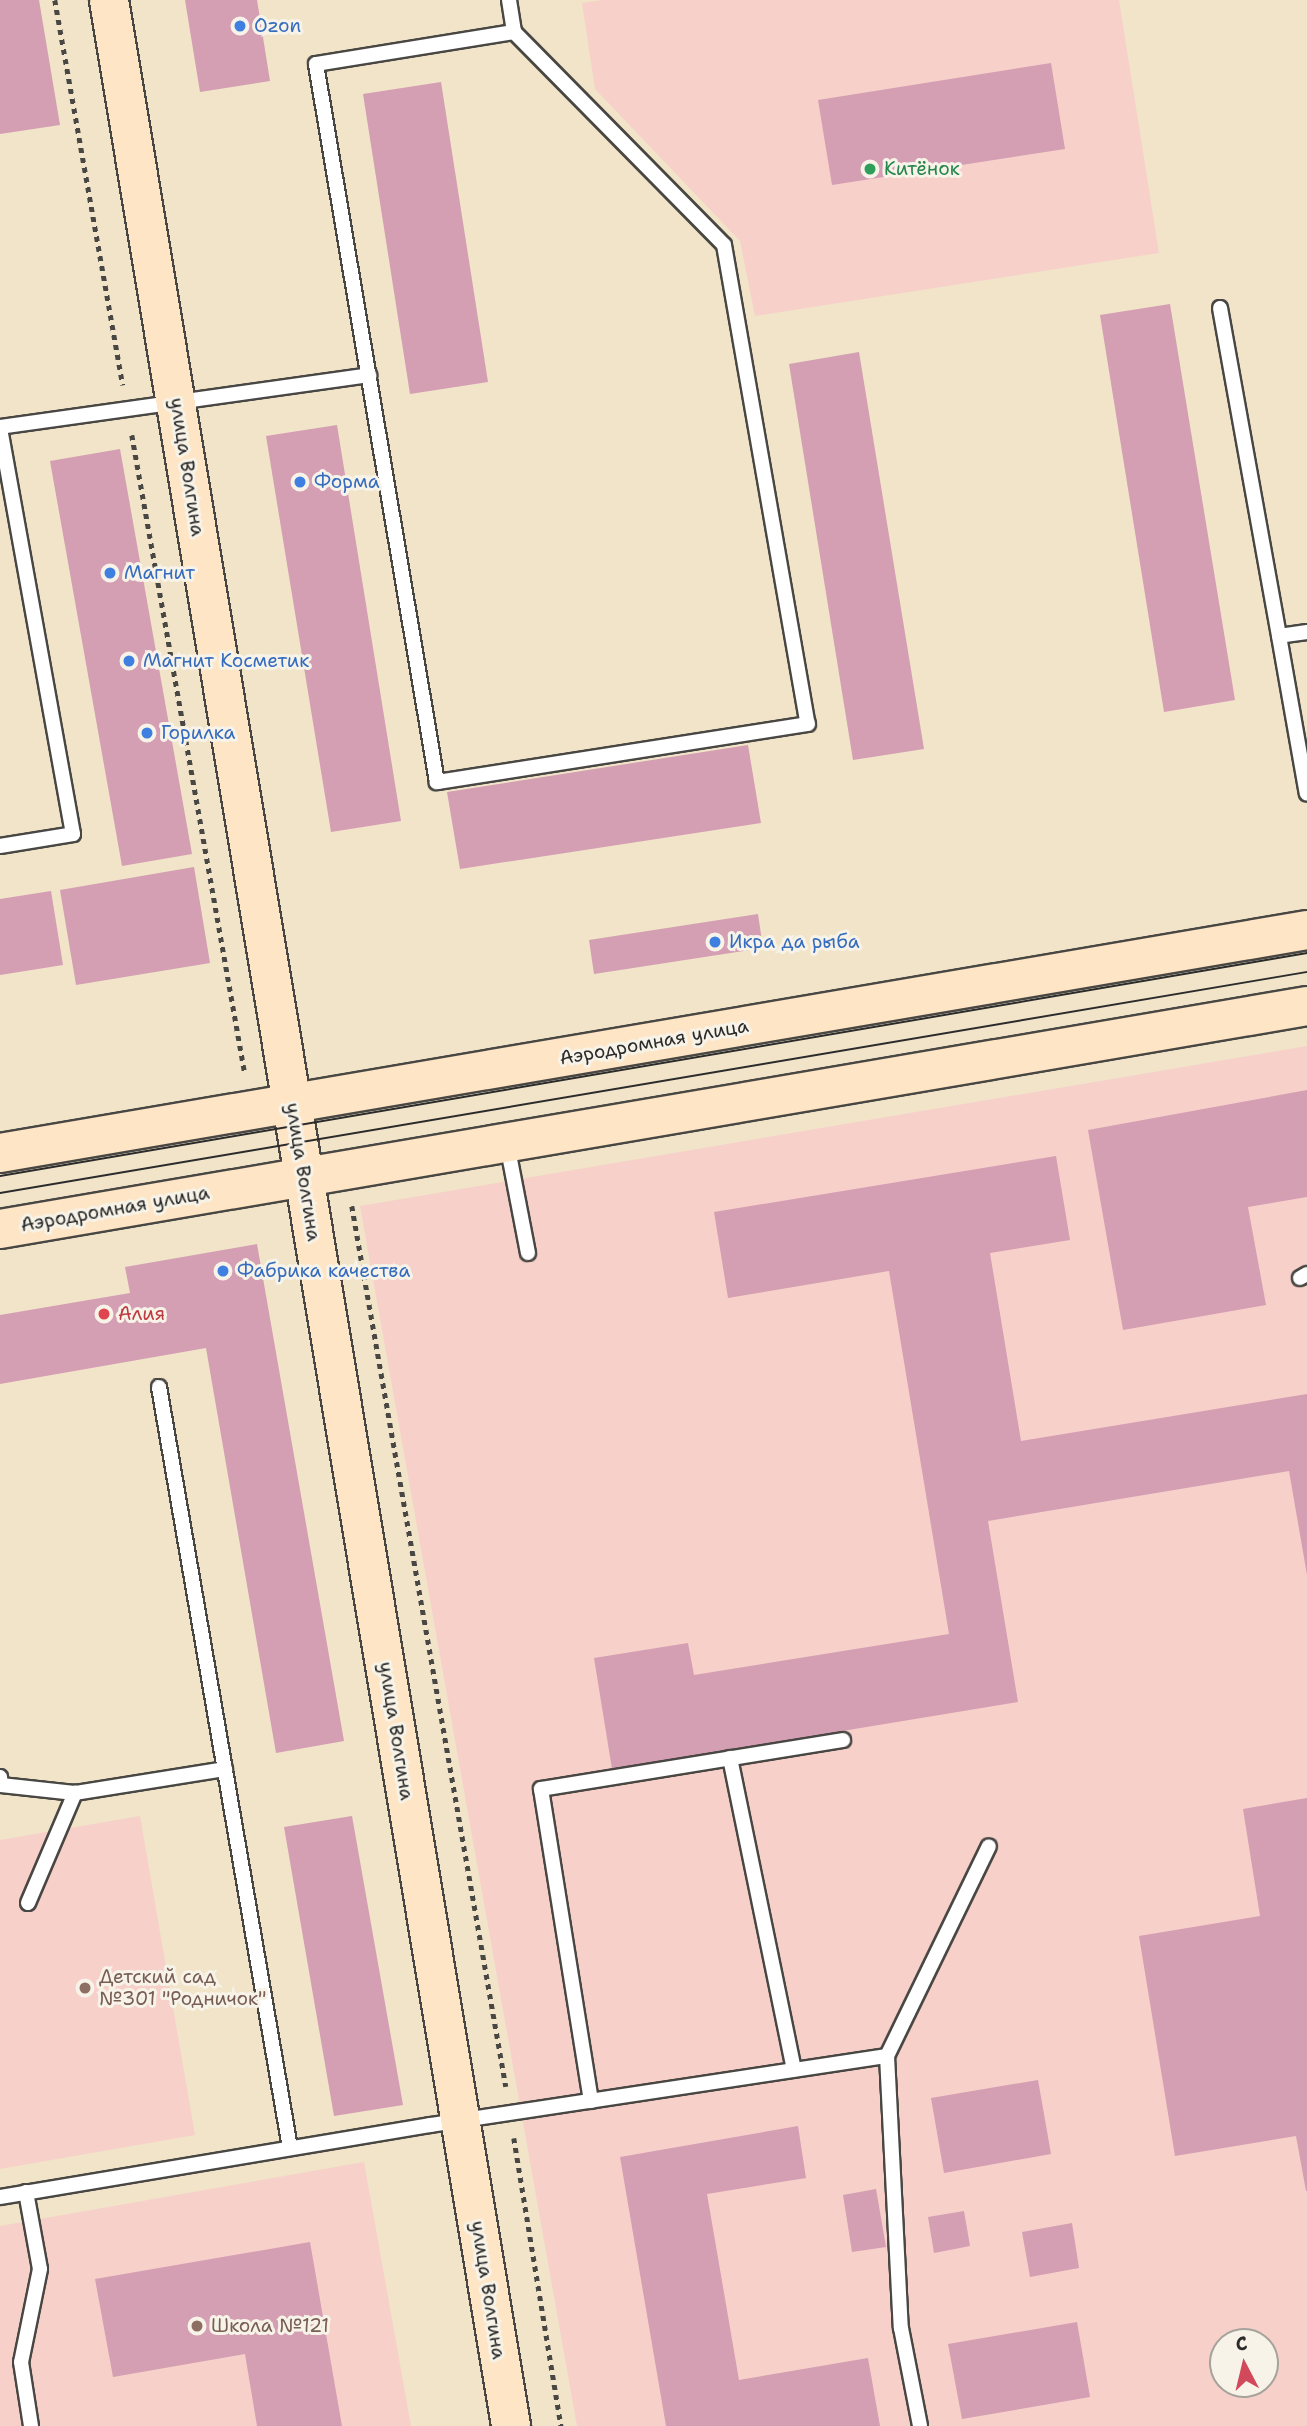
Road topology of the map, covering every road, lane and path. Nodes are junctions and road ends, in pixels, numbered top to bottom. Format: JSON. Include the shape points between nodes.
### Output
{"nodes":[{"id":1,"x":55,"y":0,"type":"edge"},
{"id":2,"x":109,"y":0,"type":"edge"},
{"id":3,"x":509,"y":0,"type":"edge"},
{"id":4,"x":514,"y":32,"type":"junction"},
{"id":5,"x":1220,"y":308,"type":"dead end"},
{"id":6,"x":369,"y":376,"type":"junction"},
{"id":7,"x":176,"y":402,"type":"junction"},
{"id":8,"x":127,"y":408,"type":"junction"},
{"id":9,"x":0,"y":427,"type":"edge"},
{"id":10,"x":6,"y":496,"type":"edge"},
{"id":11,"x":1307,"y":632,"type":"edge"},
{"id":12,"x":1279,"y":636,"type":"junction"},
{"id":13,"x":1307,"y":794,"type":"edge"},
{"id":14,"x":0,"y":846,"type":"edge"},
{"id":15,"x":1307,"y":930,"type":"edge"},
{"id":16,"x":1307,"y":1006,"type":"edge"},
{"id":17,"x":292,"y":1103,"type":"junction"},
{"id":18,"x":251,"y":1110,"type":"junction"},
{"id":19,"x":506,"y":1142,"type":"junction"},
{"id":20,"x":0,"y":1153,"type":"edge"},
{"id":21,"x":304,"y":1177,"type":"junction"},
{"id":22,"x":353,"y":1207,"type":"dead end"},
{"id":23,"x":0,"y":1229,"type":"edge"},
{"id":24,"x":528,"y":1253,"type":"dead end"},
{"id":25,"x":159,"y":1387,"type":"dead end"},
{"id":26,"x":843,"y":1740,"type":"dead end"},
{"id":27,"x":730,"y":1758,"type":"junction"},
{"id":28,"x":225,"y":1769,"type":"junction"},
{"id":29,"x":0,"y":1777,"type":"edge"},
{"id":30,"x":75,"y":1793,"type":"junction"},
{"id":31,"x":989,"y":1846,"type":"dead end"},
{"id":32,"x":28,"y":1903,"type":"dead end"},
{"id":33,"x":887,"y":2056,"type":"junction"},
{"id":34,"x":794,"y":2070,"type":"junction"},
{"id":35,"x":591,"y":2101,"type":"junction"},
{"id":36,"x":510,"y":2114,"type":"junction"},
{"id":37,"x":460,"y":2120,"type":"junction"},
{"id":38,"x":290,"y":2148,"type":"junction"},
{"id":39,"x":26,"y":2192,"type":"junction"},
{"id":40,"x":0,"y":2197,"type":"edge"},
{"id":41,"x":32,"y":2426,"type":"edge"},
{"id":42,"x":511,"y":2426,"type":"edge"},
{"id":43,"x":561,"y":2426,"type":"edge"},
{"id":44,"x":920,"y":2426,"type":"edge"}],
"edges":[{"from":1,"to":8,"type":"path"},
{"from":2,"to":7,"type":"main road","name":"улица Волгина"},
{"from":3,"to":4,"type":"lane"},
{"from":4,"to":6,"type":"lane","via":[[316,64]]},
{"from":4,"to":6,"type":"lane","via":[[724,246],[808,724],[437,782]]},
{"from":5,"to":12,"type":"lane"},
{"from":6,"to":7,"type":"lane"},
{"from":7,"to":8,"type":"lane"},
{"from":7,"to":17,"type":"main road","name":"улица Волгина"},
{"from":8,"to":9,"type":"lane"},
{"from":8,"to":18,"type":"path"},
{"from":9,"to":10,"type":"lane"},
{"from":10,"to":14,"type":"lane","via":[[73,834]]},
{"from":11,"to":12,"type":"lane"},
{"from":12,"to":13,"type":"lane"},
{"from":15,"to":17,"type":"main road","name":"Аэродромная улица"},
{"from":16,"to":19,"type":"main road","name":"Аэродромная улица"},
{"from":17,"to":18,"type":"main road","name":"Аэродромная улица"},
{"from":17,"to":21,"type":"main road","name":"улица Волгина"},
{"from":18,"to":20,"type":"main road","name":"Аэродромная улица"},
{"from":19,"to":21,"type":"main road","name":"Аэродромная улица"},
{"from":19,"to":24,"type":"lane"},
{"from":21,"to":23,"type":"main road","name":"Аэродромная улица"},
{"from":21,"to":37,"type":"main road","name":"улица Волгина"},
{"from":22,"to":36,"type":"path"},
{"from":25,"to":28,"type":"lane"},
{"from":26,"to":27,"type":"lane"},
{"from":27,"to":34,"type":"lane"},
{"from":27,"to":35,"type":"lane","via":[[541,1789]]},
{"from":28,"to":30,"type":"lane"},
{"from":28,"to":38,"type":"lane"},
{"from":29,"to":30,"type":"lane","via":[[1,1785]]},
{"from":30,"to":32,"type":"lane"},
{"from":31,"to":33,"type":"lane"},
{"from":33,"to":34,"type":"lane"},
{"from":33,"to":44,"type":"lane","via":[[901,2328]]},
{"from":34,"to":35,"type":"lane"},
{"from":35,"to":36,"type":"lane"},
{"from":36,"to":37,"type":"lane"},
{"from":36,"to":43,"type":"path"},
{"from":37,"to":38,"type":"lane"},
{"from":37,"to":42,"type":"main road","name":"улица Волгина"},
{"from":38,"to":39,"type":"lane"},
{"from":39,"to":40,"type":"lane"},
{"from":39,"to":41,"type":"lane","via":[[40,2269],[21,2362]]}]}
